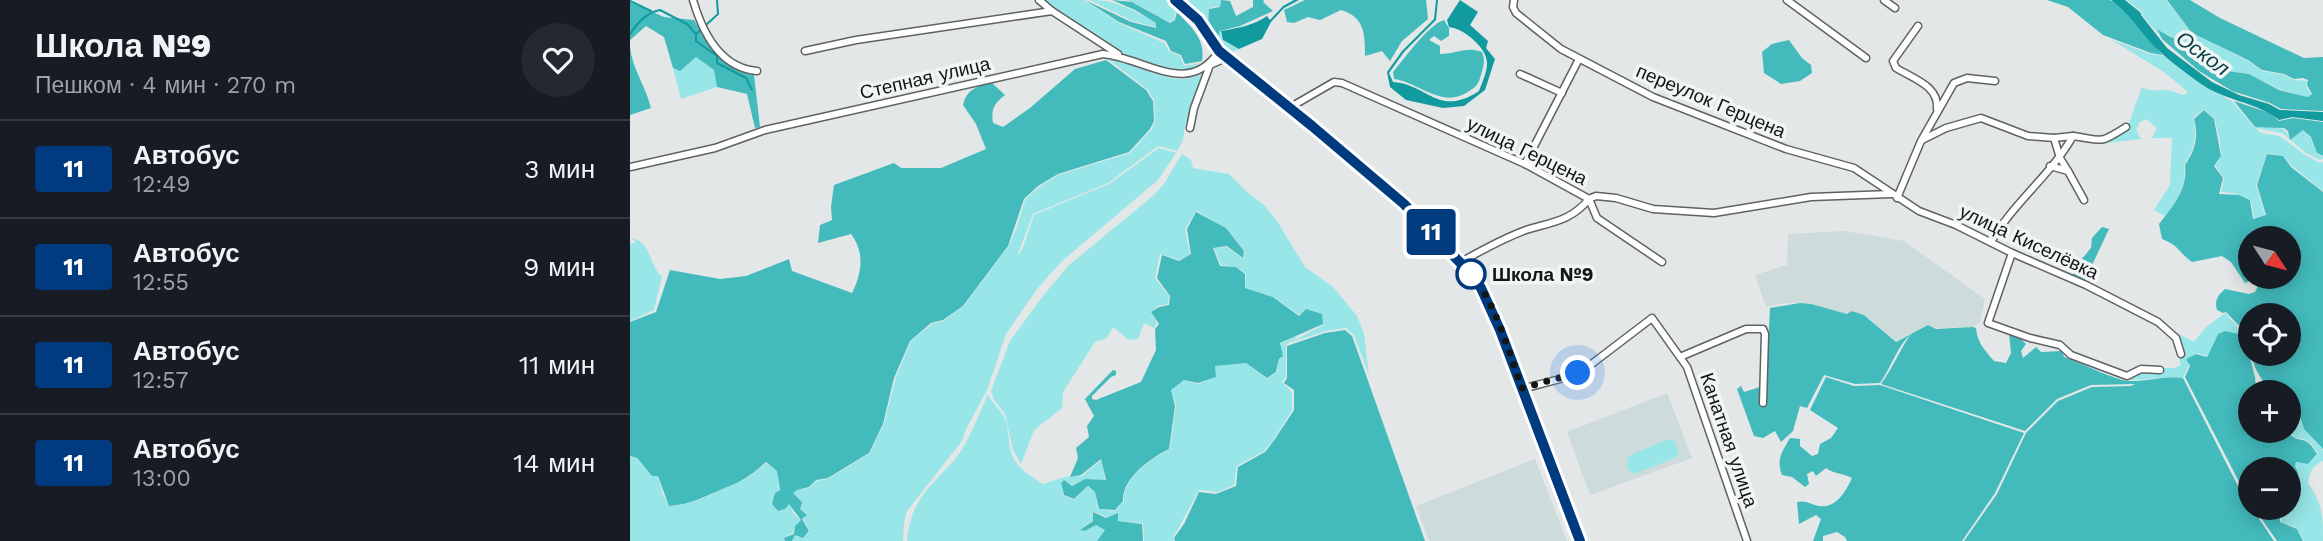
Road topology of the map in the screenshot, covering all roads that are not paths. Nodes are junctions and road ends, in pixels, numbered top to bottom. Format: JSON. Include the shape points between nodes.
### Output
{"nodes":[{"id":1,"x":693,"y":0,"type":"edge"},
{"id":2,"x":1039,"y":0,"type":"edge"},
{"id":3,"x":1175,"y":0,"type":"edge"},
{"id":4,"x":1514,"y":0,"type":"edge"},
{"id":5,"x":1787,"y":0,"type":"edge"},
{"id":6,"x":1884,"y":0,"type":"edge"},
{"id":7,"x":1895,"y":8,"type":"dead end"},
{"id":8,"x":1052,"y":11,"type":"junction"},
{"id":9,"x":1918,"y":26,"type":"dead end"},
{"id":10,"x":805,"y":51,"type":"dead end"},
{"id":11,"x":1219,"y":51,"type":"junction"},
{"id":12,"x":1122,"y":56,"type":"junction"},
{"id":13,"x":1226,"y":58,"type":"junction"},
{"id":14,"x":1866,"y":58,"type":"dead end"},
{"id":15,"x":1579,"y":59,"type":"junction"},
{"id":16,"x":1210,"y":65,"type":"junction"},
{"id":17,"x":757,"y":71,"type":"dead end"},
{"id":18,"x":1520,"y":74,"type":"dead end"},
{"id":19,"x":1996,"y":81,"type":"dead end"},
{"id":20,"x":1562,"y":93,"type":"junction"},
{"id":21,"x":1289,"y":108,"type":"junction"},
{"id":22,"x":1936,"y":113,"type":"junction"},
{"id":23,"x":2126,"y":127,"type":"dead end"},
{"id":24,"x":1190,"y":128,"type":"dead end"},
{"id":25,"x":2073,"y":136,"type":"junction"},
{"id":26,"x":2054,"y":138,"type":"junction"},
{"id":27,"x":1921,"y":141,"type":"junction"},
{"id":28,"x":2060,"y":158,"type":"junction"},
{"id":29,"x":1525,"y":164,"type":"junction"},
{"id":30,"x":2050,"y":166,"type":"junction"},
{"id":31,"x":630,"y":167,"type":"edge"},
{"id":32,"x":1854,"y":167,"type":"joint"},
{"id":33,"x":2068,"y":171,"type":"junction"},
{"id":34,"x":1894,"y":196,"type":"junction"},
{"id":35,"x":1589,"y":199,"type":"junction"},
{"id":36,"x":2084,"y":200,"type":"dead end"},
{"id":37,"x":1991,"y":243,"type":"junction"},
{"id":38,"x":2012,"y":253,"type":"junction"},
{"id":39,"x":1461,"y":262,"type":"junction"},
{"id":40,"x":1662,"y":262,"type":"dead end"},
{"id":41,"x":2181,"y":354,"type":"dead end"},
{"id":42,"x":1681,"y":357,"type":"junction"},
{"id":43,"x":2160,"y":370,"type":"dead end"},
{"id":44,"x":1522,"y":388,"type":"junction"},
{"id":45,"x":1763,"y":403,"type":"dead end"},
{"id":46,"x":1580,"y":541,"type":"edge"},
{"id":47,"x":1747,"y":541,"type":"edge"}],
"edges":[{"from":1,"to":17,"type":"street","via":[[696,15],[720,54],[743,70]]},
{"from":2,"to":8,"type":"street"},
{"from":3,"to":11,"type":"main road","via":[[1198,20]]},
{"from":4,"to":15,"type":"street","name":"переулок Герцена","via":[[1516,13]]},
{"from":5,"to":14,"type":"street"},
{"from":6,"to":7,"type":"street"},
{"from":8,"to":10,"type":"street"},
{"from":8,"to":12,"type":"street"},
{"from":9,"to":22,"type":"street","via":[[1893,61],[1896,68],[1933,91],[1938,99]]},
{"from":11,"to":13,"type":"main road"},
{"from":11,"to":16,"type":"street"},
{"from":12,"to":16,"type":"street","name":"Степная улица","via":[[1185,76]]},
{"from":12,"to":31,"type":"street","name":"Степная улица","via":[[1103,54],[778,127],[715,148]]},
{"from":13,"to":16,"type":"street","name":"Степная улица"},
{"from":13,"to":21,"type":"main road"},
{"from":15,"to":20,"type":"street"},
{"from":15,"to":32,"type":"street","name":"переулок Герцена","via":[[1653,97],[1786,149]]},
{"from":16,"to":24,"type":"street"},
{"from":18,"to":20,"type":"street"},
{"from":19,"to":22,"type":"street","via":[[1966,78],[1954,83]]},
{"from":20,"to":29,"type":"street"},
{"from":21,"to":29,"type":"street","name":"улица Герцена","via":[[1334,82],[1342,83]]},
{"from":21,"to":39,"type":"main road","via":[[1404,204]]},
{"from":22,"to":27,"type":"street"},
{"from":23,"to":25,"type":"street","via":[[2097,142]]},
{"from":25,"to":26,"type":"street"},
{"from":25,"to":28,"type":"street"},
{"from":26,"to":27,"type":"street","via":[[2028,136],[1981,118]]},
{"from":26,"to":28,"type":"street"},
{"from":27,"to":34,"type":"street"},
{"from":28,"to":30,"type":"street"},
{"from":28,"to":33,"type":"street"},
{"from":29,"to":35,"type":"street","name":"улица Герцена"},
{"from":30,"to":33,"type":"street"},
{"from":30,"to":37,"type":"street"},
{"from":32,"to":34,"type":"street","name":"улица Киселёвка"},
{"from":33,"to":36,"type":"street"},
{"from":34,"to":35,"type":"street","name":"улица Герцена","via":[[1811,197],[1714,213],[1653,209],[1616,198]]},
{"from":34,"to":37,"type":"street","name":"улица Киселёвка"},
{"from":35,"to":39,"type":"street","via":[[1562,222],[1525,231]]},
{"from":35,"to":40,"type":"street","via":[[1597,218]]},
{"from":37,"to":38,"type":"street","name":"улица Киселёвка"},
{"from":38,"to":41,"type":"street","name":"улица Киселёвка","via":[[2158,322],[2176,338]]},
{"from":38,"to":43,"type":"street","via":[[1987,323],[2060,345],[2071,355],[2127,376],[2141,369]]},
{"from":39,"to":44,"type":"main road","via":[[1491,308]]},
{"from":42,"to":44,"type":"street","name":"Канатная улица","via":[[1652,318],[1578,373]]},
{"from":42,"to":45,"type":"street","via":[[1746,330],[1763,329]]},
{"from":42,"to":47,"type":"street","name":"Канатная улица"},
{"from":44,"to":46,"type":"main road"}]}
